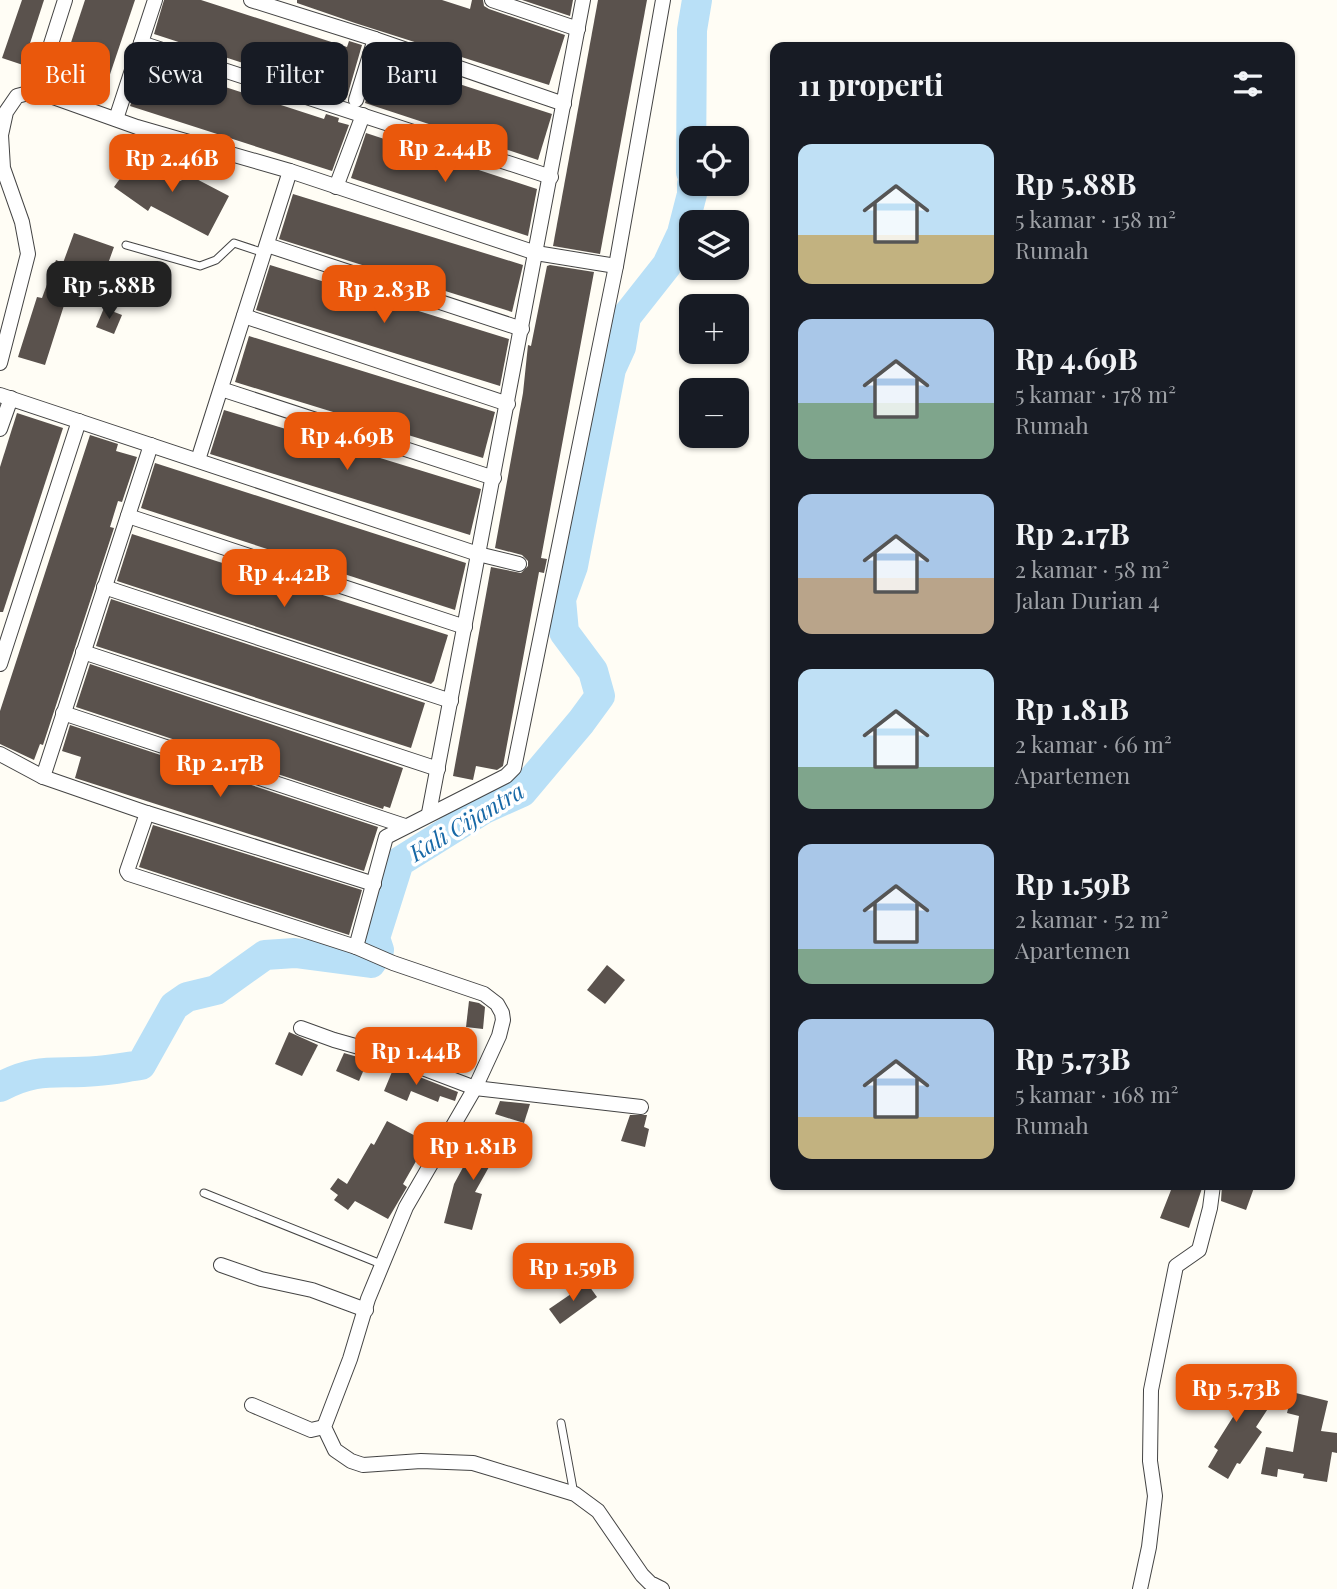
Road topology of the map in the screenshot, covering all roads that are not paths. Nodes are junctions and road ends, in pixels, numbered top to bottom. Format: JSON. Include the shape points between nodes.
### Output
{"nodes":[{"id":1,"x":65,"y":0,"type":"edge"},
{"id":2,"x":155,"y":0,"type":"edge"},
{"id":3,"x":251,"y":0,"type":"edge"},
{"id":4,"x":492,"y":0,"type":"edge"},
{"id":5,"x":583,"y":0,"type":"edge"},
{"id":6,"x":663,"y":0,"type":"edge"},
{"id":7,"x":578,"y":29,"type":"junction"},
{"id":8,"x":375,"y":38,"type":"junction"},
{"id":9,"x":52,"y":42,"type":"edge"},
{"id":10,"x":141,"y":42,"type":"edge"},
{"id":11,"x":227,"y":71,"type":"edge"},
{"id":12,"x":21,"y":95,"type":"edge"},
{"id":13,"x":124,"y":95,"type":"edge"},
{"id":14,"x":356,"y":100,"type":"dead end"},
{"id":15,"x":564,"y":104,"type":"junction"},
{"id":16,"x":76,"y":105,"type":"edge"},
{"id":17,"x":363,"y":115,"type":"junction"},
{"id":18,"x":116,"y":119,"type":"junction"},
{"id":19,"x":290,"y":171,"type":"junction"},
{"id":20,"x":551,"y":177,"type":"junction"},
{"id":21,"x":336,"y":187,"type":"junction"},
{"id":22,"x":126,"y":245,"type":"dead end"},
{"id":23,"x":266,"y":249,"type":"junction"},
{"id":24,"x":536,"y":253,"type":"junction"},
{"id":25,"x":616,"y":266,"type":"junction"},
{"id":26,"x":244,"y":316,"type":"junction"},
{"id":27,"x":522,"y":329,"type":"junction"},
{"id":28,"x":0,"y":363,"type":"edge"},
{"id":29,"x":220,"y":389,"type":"junction"},
{"id":30,"x":5,"y":396,"type":"edge"},
{"id":31,"x":508,"y":404,"type":"junction"},
{"id":32,"x":79,"y":421,"type":"junction"},
{"id":33,"x":0,"y":429,"type":"edge"},
{"id":34,"x":151,"y":445,"type":"junction"},
{"id":35,"x":198,"y":460,"type":"junction"},
{"id":36,"x":494,"y":478,"type":"junction"},
{"id":37,"x":128,"y":516,"type":"junction"},
{"id":38,"x":478,"y":554,"type":"junction"},
{"id":39,"x":519,"y":564,"type":"dead end"},
{"id":40,"x":104,"y":587,"type":"junction"},
{"id":41,"x":465,"y":627,"type":"junction"},
{"id":42,"x":83,"y":652,"type":"junction"},
{"id":43,"x":0,"y":664,"type":"edge"},
{"id":44,"x":451,"y":701,"type":"junction"},
{"id":45,"x":63,"y":713,"type":"junction"},
{"id":46,"x":0,"y":754,"type":"edge"},
{"id":47,"x":438,"y":769,"type":"junction"},
{"id":48,"x":43,"y":777,"type":"junction"},
{"id":49,"x":147,"y":813,"type":"junction"},
{"id":50,"x":429,"y":813,"type":"junction"},
{"id":51,"x":405,"y":826,"type":"junction"},
{"id":52,"x":374,"y":884,"type":"junction"},
{"id":53,"x":361,"y":949,"type":"junction"},
{"id":54,"x":301,"y":1028,"type":"dead end"},
{"id":55,"x":475,"y":1088,"type":"junction"},
{"id":56,"x":640,"y":1107,"type":"dead end"},
{"id":57,"x":1212,"y":1190,"type":"edge"},
{"id":58,"x":204,"y":1193,"type":"dead end"},
{"id":59,"x":382,"y":1264,"type":"junction"},
{"id":60,"x":221,"y":1265,"type":"dead end"},
{"id":61,"x":366,"y":1310,"type":"junction"},
{"id":62,"x":253,"y":1405,"type":"dead end"},
{"id":63,"x":561,"y":1423,"type":"dead end"},
{"id":64,"x":324,"y":1427,"type":"junction"},
{"id":65,"x":575,"y":1494,"type":"junction"},
{"id":66,"x":662,"y":1589,"type":"edge"},
{"id":67,"x":1140,"y":1589,"type":"edge"}],
"edges":[{"from":1,"to":9,"type":"street"},
{"from":2,"to":10,"type":"street"},
{"from":3,"to":8,"type":"street"},
{"from":4,"to":7,"type":"street"},
{"from":5,"to":7,"type":"street"},
{"from":6,"to":25,"type":"street"},
{"from":7,"to":15,"type":"street"},
{"from":8,"to":14,"type":"street"},
{"from":8,"to":15,"type":"street"},
{"from":11,"to":17,"type":"street"},
{"from":12,"to":28,"type":"street","via":[[6,113],[1,135],[3,168],[28,254]]},
{"from":13,"to":18,"type":"street"},
{"from":15,"to":20,"type":"street"},
{"from":16,"to":18,"type":"street"},
{"from":17,"to":20,"type":"street"},
{"from":17,"to":21,"type":"street"},
{"from":18,"to":19,"type":"street"},
{"from":19,"to":21,"type":"street"},
{"from":19,"to":23,"type":"street"},
{"from":20,"to":24,"type":"street"},
{"from":21,"to":24,"type":"street"},
{"from":22,"to":23,"type":"lane","via":[[200,266],[216,260],[234,243]]},
{"from":23,"to":26,"type":"street"},
{"from":23,"to":27,"type":"street"},
{"from":24,"to":25,"type":"street"},
{"from":24,"to":27,"type":"street"},
{"from":25,"to":50,"type":"street","via":[[514,768]]},
{"from":26,"to":29,"type":"street"},
{"from":26,"to":31,"type":"street"},
{"from":27,"to":31,"type":"street"},
{"from":29,"to":35,"type":"street"},
{"from":29,"to":36,"type":"street"},
{"from":30,"to":32,"type":"street"},
{"from":30,"to":33,"type":"street"},
{"from":31,"to":36,"type":"street"},
{"from":32,"to":34,"type":"street"},
{"from":32,"to":43,"type":"street"},
{"from":34,"to":35,"type":"street"},
{"from":34,"to":37,"type":"street"},
{"from":35,"to":38,"type":"street"},
{"from":36,"to":38,"type":"street"},
{"from":37,"to":40,"type":"street"},
{"from":37,"to":41,"type":"street"},
{"from":38,"to":39,"type":"street"},
{"from":38,"to":41,"type":"street"},
{"from":40,"to":42,"type":"street"},
{"from":40,"to":44,"type":"street"},
{"from":41,"to":44,"type":"street"},
{"from":42,"to":45,"type":"street"},
{"from":42,"to":47,"type":"street"},
{"from":44,"to":47,"type":"street"},
{"from":45,"to":48,"type":"street"},
{"from":45,"to":51,"type":"street"},
{"from":46,"to":48,"type":"street"},
{"from":47,"to":50,"type":"street"},
{"from":48,"to":49,"type":"street"},
{"from":49,"to":52,"type":"street"},
{"from":49,"to":53,"type":"street","via":[[129,874]]},
{"from":50,"to":51,"type":"street"},
{"from":51,"to":52,"type":"street","via":[[386,837]]},
{"from":52,"to":53,"type":"street"},
{"from":53,"to":55,"type":"street","via":[[484,994],[497,1004],[503,1020],[499,1036]]},
{"from":54,"to":55,"type":"street"},
{"from":55,"to":56,"type":"street"},
{"from":55,"to":59,"type":"street","via":[[406,1207]]},
{"from":57,"to":67,"type":"street","via":[[1199,1250],[1176,1266],[1151,1390],[1150,1461],[1155,1496]]},
{"from":58,"to":59,"type":"lane"},
{"from":59,"to":61,"type":"street"},
{"from":60,"to":61,"type":"street"},
{"from":61,"to":64,"type":"street"},
{"from":62,"to":64,"type":"street","via":[[311,1430]]},
{"from":63,"to":65,"type":"lane"},
{"from":64,"to":65,"type":"street","via":[[335,1450],[363,1465],[473,1464]]},
{"from":65,"to":66,"type":"street","via":[[598,1511],[642,1575]]}]}
